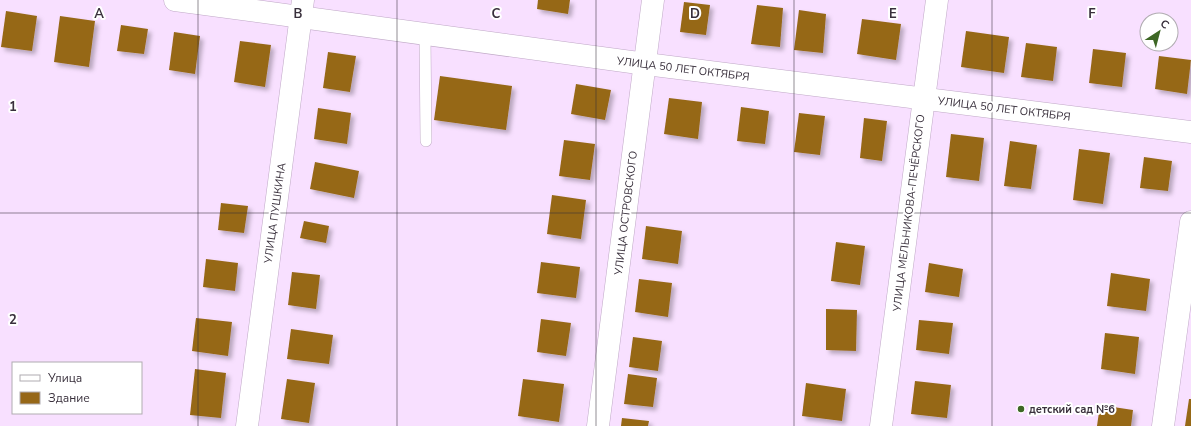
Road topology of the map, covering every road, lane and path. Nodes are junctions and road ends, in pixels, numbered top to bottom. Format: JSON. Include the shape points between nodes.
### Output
{"nodes":[{"id":1,"x":175,"y":0,"type":"edge"},
{"id":2,"x":653,"y":0,"type":"edge"},
{"id":3,"x":937,"y":0,"type":"edge"},
{"id":4,"x":302,"y":9,"type":"edge"},
{"id":5,"x":425,"y":34,"type":"junction"},
{"id":6,"x":646,"y":64,"type":"junction"},
{"id":7,"x":924,"y":99,"type":"junction"},
{"id":8,"x":1191,"y":132,"type":"edge"},
{"id":9,"x":426,"y":141,"type":"dead end"},
{"id":10,"x":1191,"y":222,"type":"edge"},
{"id":11,"x":1185,"y":313,"type":"edge"},
{"id":12,"x":247,"y":426,"type":"edge"},
{"id":13,"x":598,"y":426,"type":"edge"},
{"id":14,"x":881,"y":426,"type":"edge"},
{"id":15,"x":1163,"y":426,"type":"edge"}],
"edges":[{"from":1,"to":4,"type":"street","name":"УЛИЦА 50 ЛЕТ ОКТЯБРЯ"},
{"from":2,"to":6,"type":"street","name":"УЛИЦА ОСТРОВСКОГО"},
{"from":3,"to":7,"type":"street","name":"УЛИЦА МЕЛЬНИКОВА-ПЕЧЁРСКОГО"},
{"from":4,"to":5,"type":"street","name":"УЛИЦА 50 ЛЕТ ОКТЯБРЯ"},
{"from":4,"to":12,"type":"street","name":"УЛИЦА ПУШКИНА"},
{"from":5,"to":6,"type":"street","name":"УЛИЦА 50 ЛЕТ ОКТЯБРЯ"},
{"from":5,"to":9,"type":"lane"},
{"from":6,"to":7,"type":"street","name":"УЛИЦА 50 ЛЕТ ОКТЯБРЯ"},
{"from":6,"to":13,"type":"street","name":"УЛИЦА ОСТРОВСКОГО"},
{"from":7,"to":8,"type":"street","name":"УЛИЦА 50 ЛЕТ ОКТЯБРЯ"},
{"from":7,"to":14,"type":"street","name":"УЛИЦА МЕЛЬНИКОВА-ПЕЧЁРСКОГО"},
{"from":10,"to":11,"type":"street"},
{"from":11,"to":15,"type":"street"}]}
